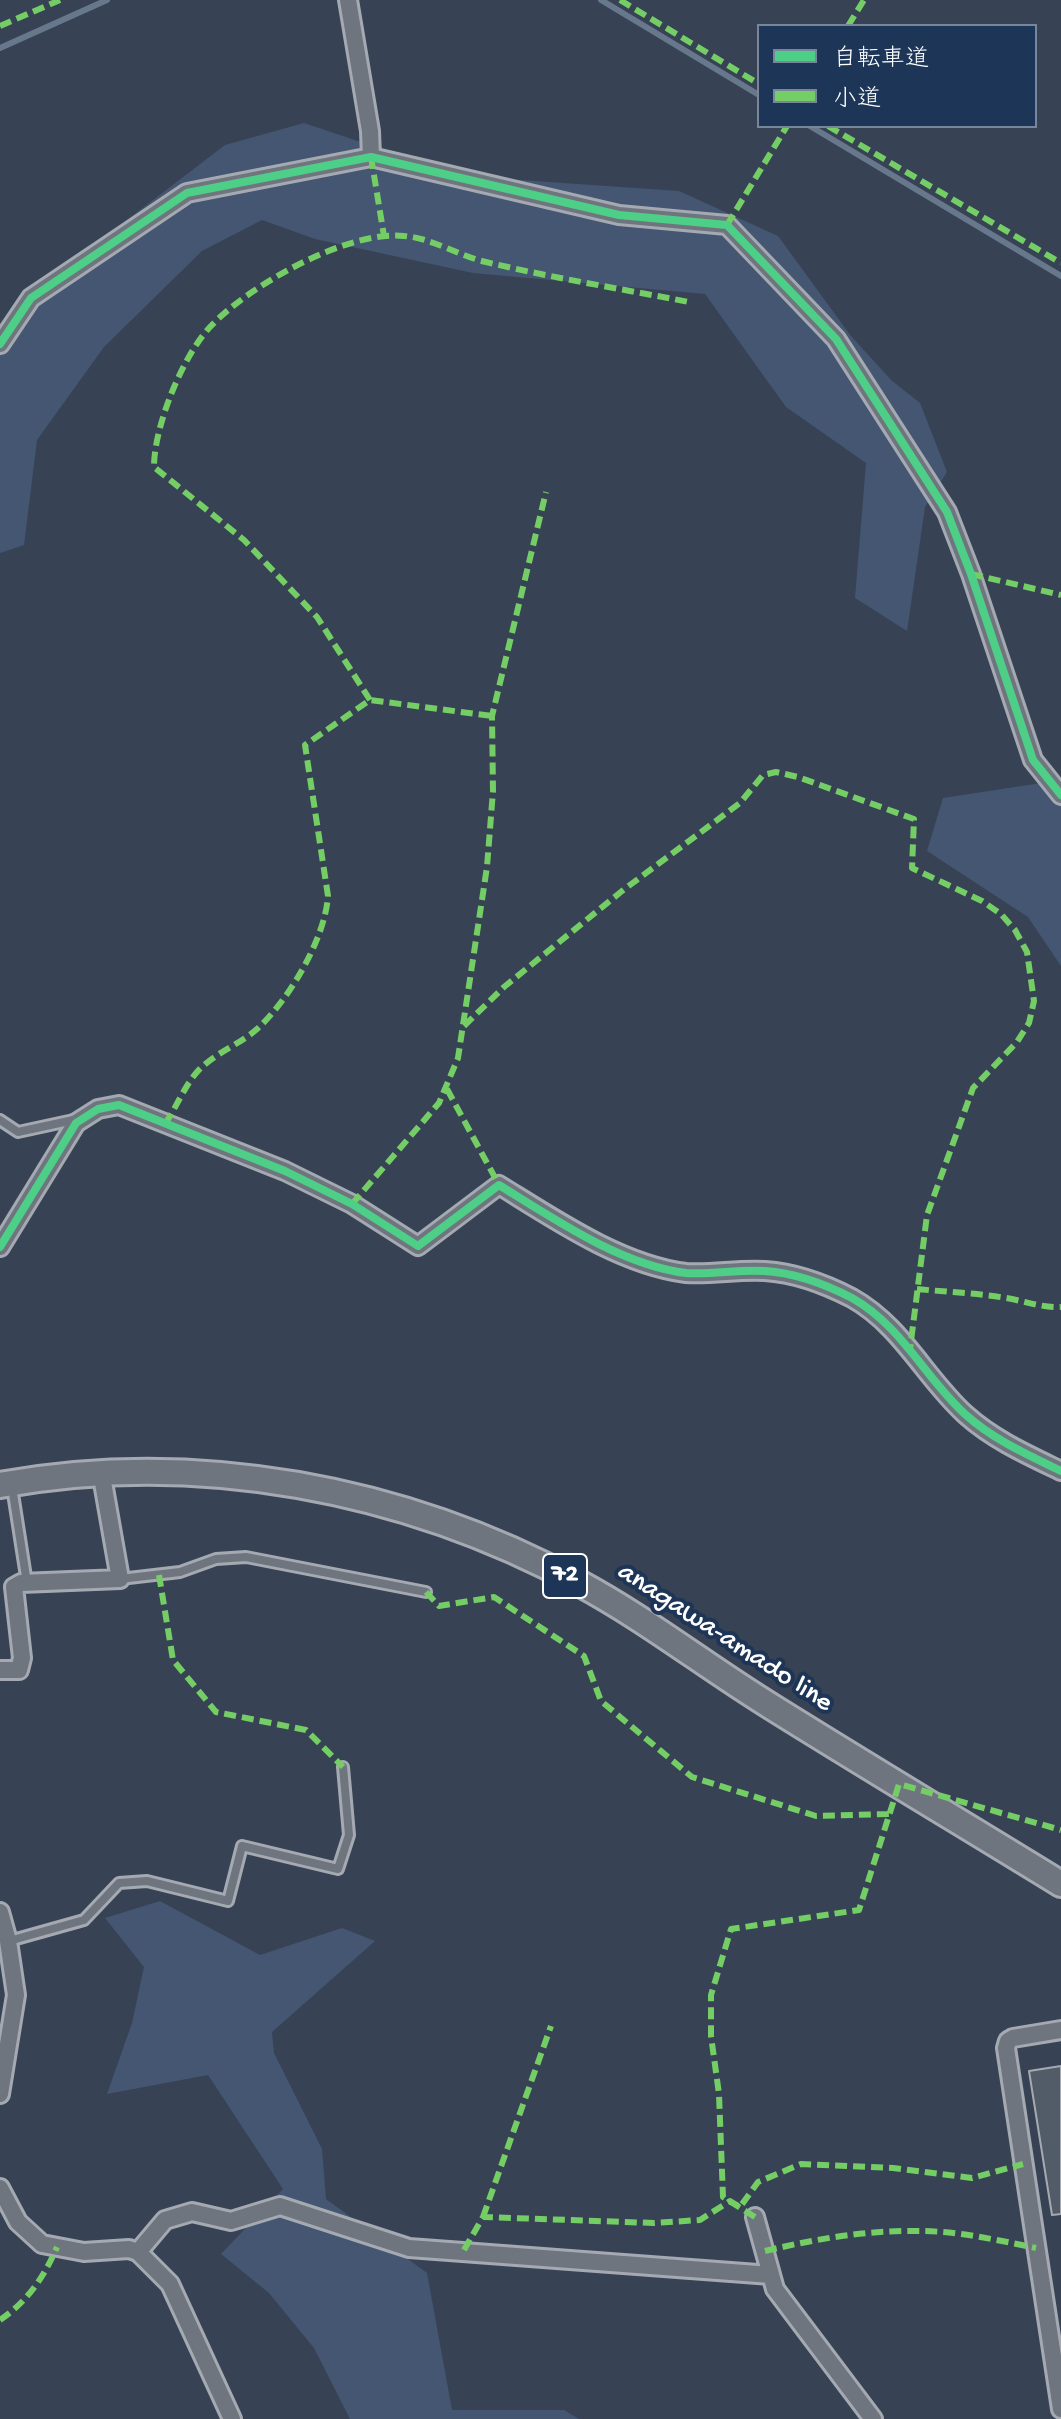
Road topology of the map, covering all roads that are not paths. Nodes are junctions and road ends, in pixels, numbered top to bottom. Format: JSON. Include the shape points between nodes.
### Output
{"nodes":[{"id":1,"x":348,"y":0,"type":"edge"},
{"id":2,"x":371,"y":157,"type":"junction"},
{"id":3,"x":0,"y":344,"type":"edge"},
{"id":4,"x":1061,"y":795,"type":"edge"},
{"id":5,"x":84,"y":1118,"type":"junction"},
{"id":6,"x":0,"y":1120,"type":"edge"},
{"id":7,"x":0,"y":1247,"type":"edge"},
{"id":8,"x":101,"y":1471,"type":"junction"},
{"id":9,"x":1061,"y":1471,"type":"edge"},
{"id":10,"x":6,"y":1484,"type":"edge"},
{"id":11,"x":120,"y":1579,"type":"junction"},
{"id":12,"x":27,"y":1583,"type":"junction"},
{"id":13,"x":426,"y":1592,"type":"dead end"},
{"id":14,"x":0,"y":1670,"type":"edge"},
{"id":15,"x":343,"y":1767,"type":"dead end"},
{"id":16,"x":1061,"y":1884,"type":"edge"},
{"id":17,"x":0,"y":1912,"type":"edge"},
{"id":18,"x":8,"y":1941,"type":"junction"},
{"id":19,"x":1061,"y":2030,"type":"edge"},
{"id":20,"x":0,"y":2094,"type":"edge"},
{"id":21,"x":0,"y":2188,"type":"edge"},
{"id":22,"x":755,"y":2217,"type":"dead end"},
{"id":23,"x":138,"y":2252,"type":"junction"},
{"id":24,"x":771,"y":2275,"type":"junction"},
{"id":25,"x":1061,"y":2409,"type":"edge"},
{"id":26,"x":232,"y":2419,"type":"edge"},
{"id":27,"x":873,"y":2419,"type":"edge"}],
"edges":[{"from":1,"to":2,"type":"street"},
{"from":2,"to":3,"type":"street","via":[[187,193],[31,298]]},
{"from":2,"to":4,"type":"street","via":[[619,215],[727,225],[836,339],[947,512],[1033,760]]},
{"from":5,"to":6,"type":"lane","via":[[18,1132]]},
{"from":5,"to":7,"type":"street"},
{"from":5,"to":9,"type":"street","via":[[119,1105],[285,1171],[352,1204],[418,1246],[499,1185],[627,1257],[685,1273],[765,1271],[805,1277],[853,1299],[888,1324],[966,1415],[1001,1441]]},
{"from":8,"to":10,"type":"main road","name":"anagawa-amado line","number":"72"},
{"from":8,"to":11,"type":"street"},
{"from":8,"to":16,"type":"main road","name":"anagawa-amado line","number":"72","via":[[229,1474],[296,1484],[407,1512],[525,1555],[613,1603]]},
{"from":10,"to":12,"type":"lane"},
{"from":11,"to":12,"type":"street"},
{"from":11,"to":13,"type":"lane","via":[[246,1557]]},
{"from":12,"to":14,"type":"street","via":[[14,1587],[19,1670]]},
{"from":15,"to":18,"type":"lane","via":[[349,1835],[338,1869],[242,1846],[228,1901],[147,1881],[119,1883],[84,1920]]},
{"from":17,"to":18,"type":"street"},
{"from":18,"to":20,"type":"street","via":[[16,1995]]},
{"from":19,"to":25,"type":"street","via":[[1013,2038],[1006,2048]]},
{"from":21,"to":23,"type":"street","via":[[18,2222],[42,2244],[84,2252]]},
{"from":22,"to":24,"type":"street"},
{"from":23,"to":24,"type":"street","via":[[165,2220],[192,2212],[231,2221],[280,2206],[409,2248]]},
{"from":23,"to":26,"type":"street","via":[[170,2284]]},
{"from":24,"to":27,"type":"street","via":[[775,2289]]}]}
